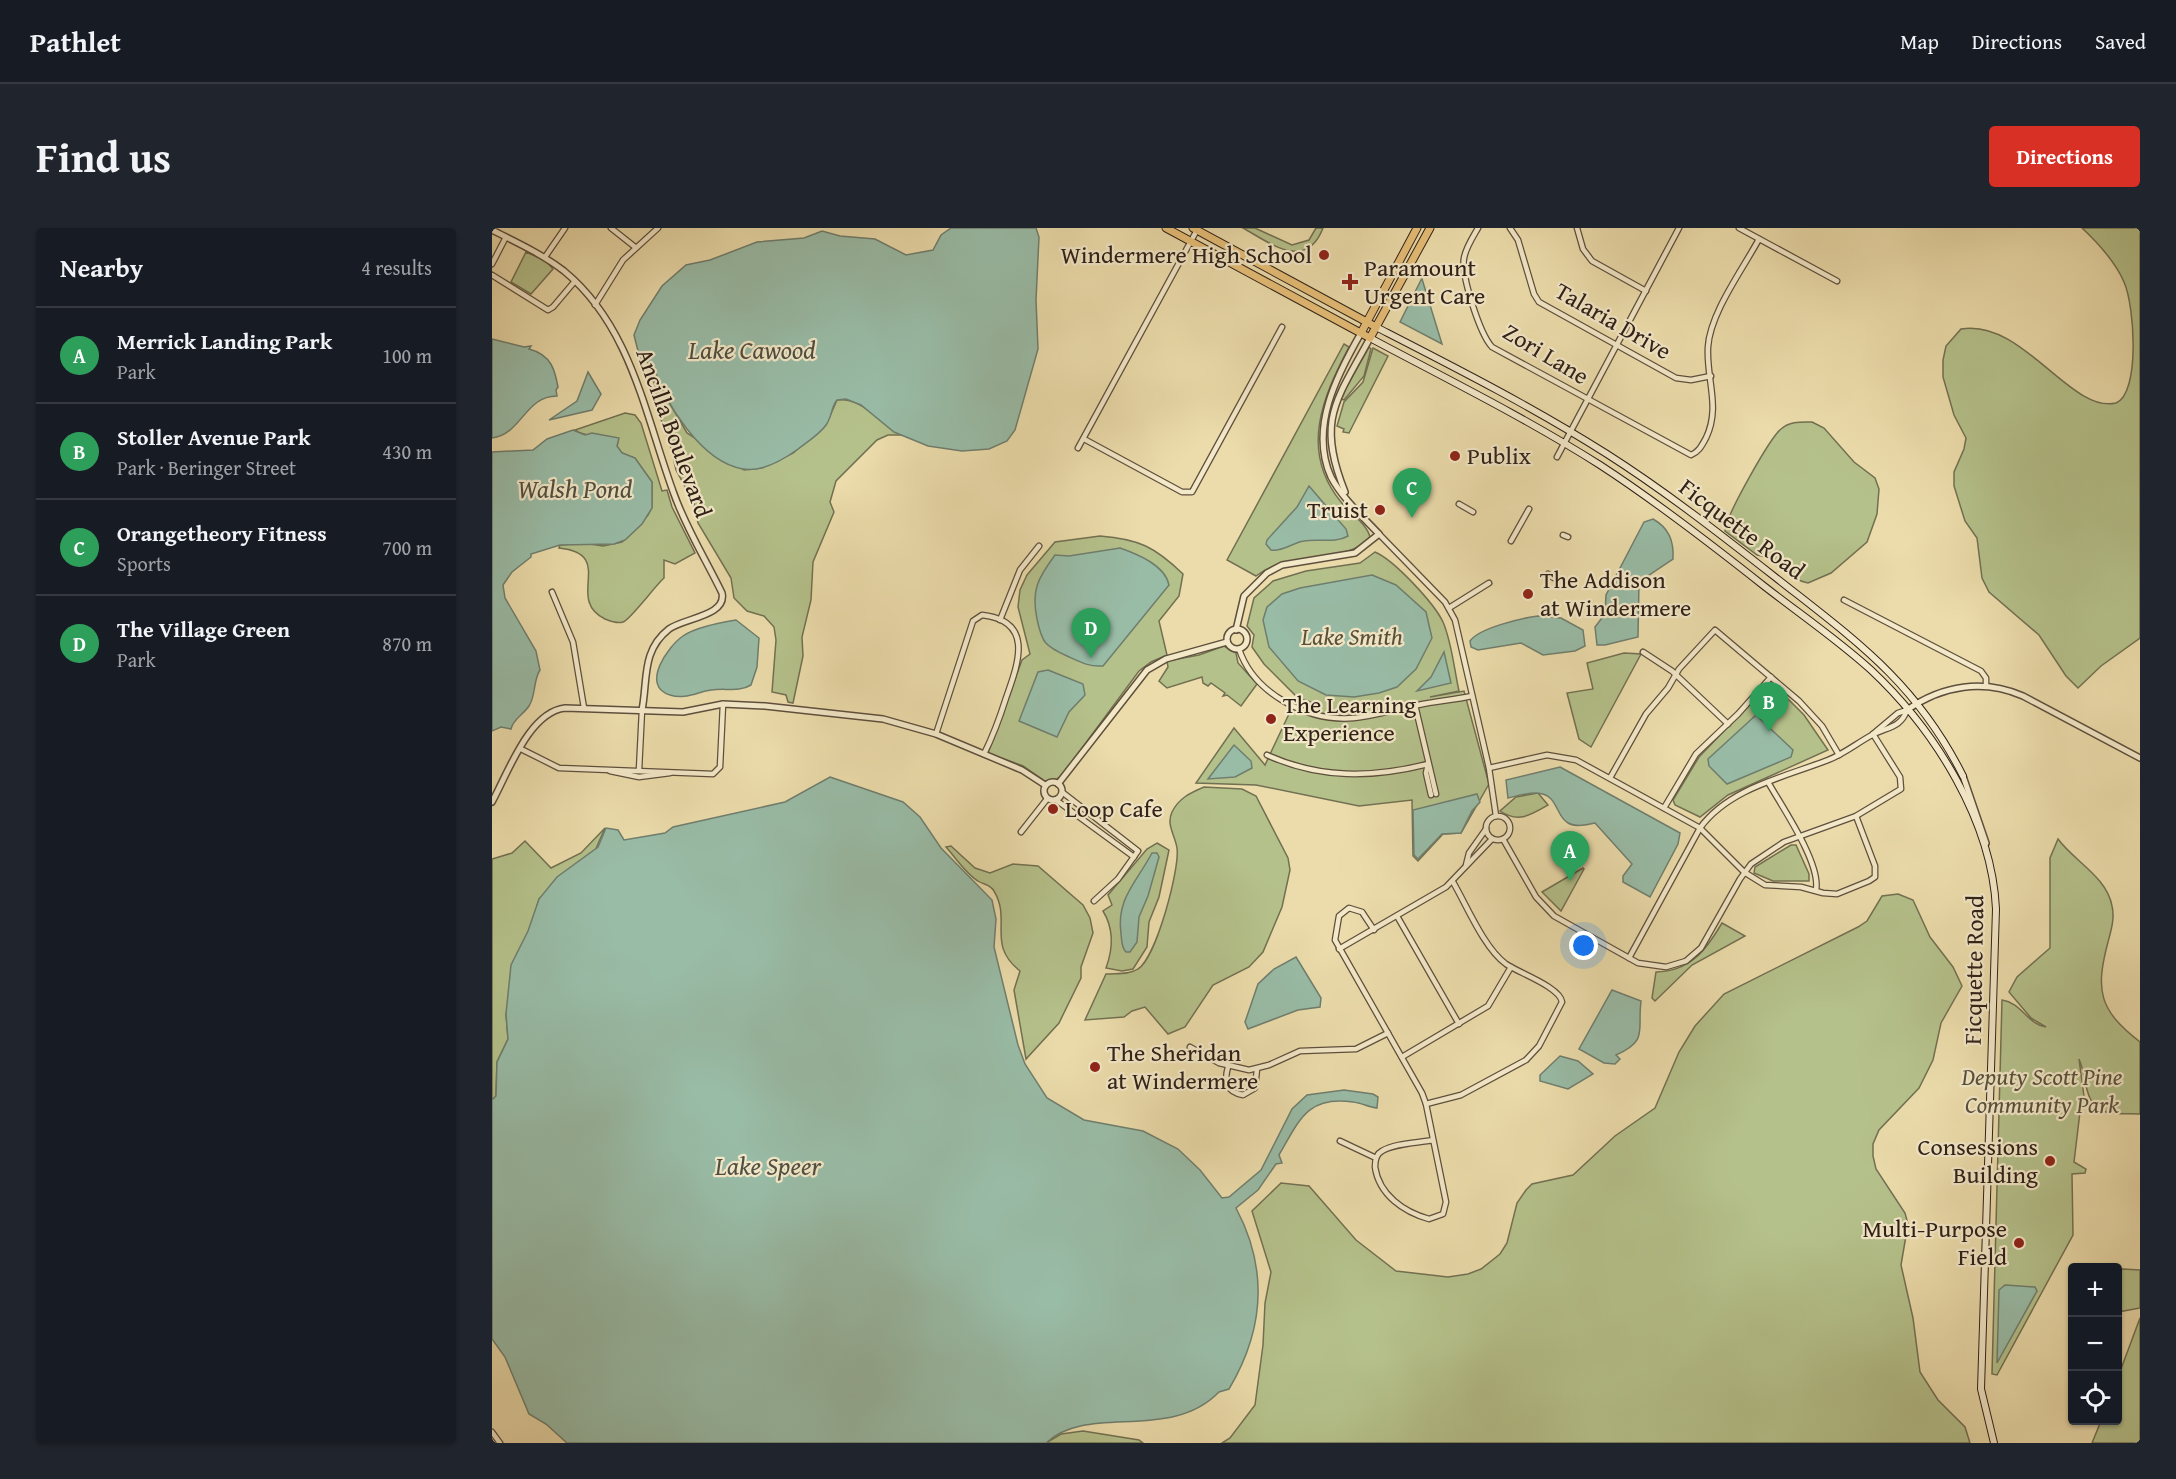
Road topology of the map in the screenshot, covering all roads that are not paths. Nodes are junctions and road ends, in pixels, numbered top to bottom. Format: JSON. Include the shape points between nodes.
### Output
{"nodes":[{"id":1,"x":565,"y":228,"type":"edge"},
{"id":2,"x":611,"y":228,"type":"edge"},
{"id":3,"x":658,"y":228,"type":"edge"},
{"id":4,"x":1166,"y":228,"type":"edge"},
{"id":5,"x":1417,"y":228,"type":"edge"},
{"id":6,"x":1430,"y":228,"type":"edge"},
{"id":7,"x":1478,"y":228,"type":"edge"},
{"id":8,"x":1510,"y":228,"type":"edge"},
{"id":9,"x":1577,"y":228,"type":"edge"},
{"id":10,"x":1679,"y":228,"type":"edge"},
{"id":11,"x":1739,"y":228,"type":"edge"},
{"id":12,"x":1195,"y":229,"type":"edge"},
{"id":13,"x":492,"y":230,"type":"edge"},
{"id":14,"x":506,"y":237,"type":"junction"},
{"id":15,"x":1759,"y":239,"type":"junction"},
{"id":16,"x":1191,"y":242,"type":"junction"},
{"id":17,"x":635,"y":247,"type":"junction"},
{"id":18,"x":545,"y":257,"type":"junction"},
{"id":19,"x":492,"y":264,"type":"edge"},
{"id":20,"x":492,"y":275,"type":"edge"},
{"id":21,"x":575,"y":281,"type":"junction"},
{"id":22,"x":1837,"y":281,"type":"dead end"},
{"id":23,"x":1646,"y":291,"type":"junction"},
{"id":24,"x":595,"y":305,"type":"junction"},
{"id":25,"x":1367,"y":322,"type":"junction"},
{"id":26,"x":1282,"y":327,"type":"dead end"},
{"id":27,"x":1376,"y":327,"type":"junction"},
{"id":28,"x":1361,"y":333,"type":"junction"},
{"id":29,"x":1370,"y":338,"type":"junction"},
{"id":30,"x":1617,"y":345,"type":"junction"},
{"id":31,"x":1711,"y":376,"type":"junction"},
{"id":32,"x":1587,"y":400,"type":"junction"},
{"id":33,"x":1570,"y":432,"type":"junction"},
{"id":34,"x":1084,"y":439,"type":"junction"},
{"id":35,"x":1327,"y":442,"type":"junction"},
{"id":36,"x":1564,"y":444,"type":"junction"},
{"id":37,"x":1078,"y":448,"type":"dead end"},
{"id":38,"x":1557,"y":457,"type":"dead end"},
{"id":39,"x":1459,"y":504,"type":"dead end"},
{"id":40,"x":1529,"y":508,"type":"dead end"},
{"id":41,"x":1473,"y":512,"type":"dead end"},
{"id":42,"x":1379,"y":534,"type":"junction"},
{"id":43,"x":1511,"y":541,"type":"dead end"},
{"id":44,"x":1039,"y":546,"type":"dead end"},
{"id":45,"x":1548,"y":574,"type":"dead end"},
{"id":46,"x":1554,"y":578,"type":"dead end"},
{"id":47,"x":1489,"y":583,"type":"dead end"},
{"id":48,"x":552,"y":592,"type":"dead end"},
{"id":49,"x":1844,"y":600,"type":"dead end"},
{"id":50,"x":1449,"y":608,"type":"junction"},
{"id":51,"x":1000,"y":620,"type":"junction"},
{"id":52,"x":1236,"y":630,"type":"junction"},
{"id":53,"x":1227,"y":642,"type":"junction"},
{"id":54,"x":1239,"y":649,"type":"junction"},
{"id":55,"x":1643,"y":652,"type":"dead end"},
{"id":56,"x":1675,"y":675,"type":"junction"},
{"id":57,"x":1771,"y":677,"type":"junction"},
{"id":58,"x":1986,"y":686,"type":"junction"},
{"id":59,"x":1472,"y":696,"type":"junction"},
{"id":60,"x":1917,"y":702,"type":"junction"},
{"id":61,"x":723,"y":704,"type":"junction"},
{"id":62,"x":1415,"y":705,"type":"junction"},
{"id":63,"x":584,"y":708,"type":"junction"},
{"id":64,"x":642,"y":710,"type":"junction"},
{"id":65,"x":1907,"y":710,"type":"junction"},
{"id":66,"x":1728,"y":724,"type":"junction"},
{"id":67,"x":936,"y":734,"type":"junction"},
{"id":68,"x":1873,"y":734,"type":"junction"},
{"id":69,"x":521,"y":749,"type":"junction"},
{"id":70,"x":984,"y":754,"type":"junction"},
{"id":71,"x":1267,"y":755,"type":"dead end"},
{"id":72,"x":1839,"y":755,"type":"junction"},
{"id":73,"x":2140,"y":758,"type":"edge"},
{"id":74,"x":1428,"y":764,"type":"junction"},
{"id":75,"x":1489,"y":768,"type":"junction"},
{"id":76,"x":607,"y":770,"type":"junction"},
{"id":77,"x":639,"y":770,"type":"junction"},
{"id":78,"x":672,"y":772,"type":"junction"},
{"id":79,"x":1963,"y":776,"type":"joint"},
{"id":80,"x":1610,"y":778,"type":"junction"},
{"id":81,"x":1768,"y":782,"type":"junction"},
{"id":82,"x":492,"y":783,"type":"edge"},
{"id":83,"x":1058,"y":784,"type":"junction"},
{"id":84,"x":1045,"y":785,"type":"junction"},
{"id":85,"x":500,"y":787,"type":"junction"},
{"id":86,"x":1062,"y":792,"type":"junction"},
{"id":87,"x":1434,"y":795,"type":"dead end"},
{"id":88,"x":1047,"y":799,"type":"junction"},
{"id":89,"x":1056,"y":800,"type":"junction"},
{"id":90,"x":492,"y":802,"type":"edge"},
{"id":91,"x":1664,"y":808,"type":"junction"},
{"id":92,"x":1496,"y":816,"type":"junction"},
{"id":93,"x":1856,"y":816,"type":"junction"},
{"id":94,"x":1700,"y":828,"type":"junction"},
{"id":95,"x":1486,"y":829,"type":"junction"},
{"id":96,"x":1021,"y":832,"type":"dead end"},
{"id":97,"x":1798,"y":837,"type":"junction"},
{"id":98,"x":1492,"y":839,"type":"junction"},
{"id":99,"x":1503,"y":839,"type":"junction"},
{"id":100,"x":1989,"y":856,"type":"junction"},
{"id":101,"x":1134,"y":857,"type":"junction"},
{"id":102,"x":1465,"y":867,"type":"junction"},
{"id":103,"x":1744,"y":872,"type":"junction"},
{"id":104,"x":1453,"y":882,"type":"junction"},
{"id":105,"x":1816,"y":890,"type":"junction"},
{"id":106,"x":1094,"y":901,"type":"dead end"},
{"id":107,"x":1397,"y":916,"type":"junction"},
{"id":108,"x":1374,"y":930,"type":"junction"},
{"id":109,"x":1340,"y":949,"type":"junction"},
{"id":110,"x":1629,"y":958,"type":"junction"},
{"id":111,"x":1511,"y":967,"type":"junction"},
{"id":112,"x":1459,"y":1024,"type":"junction"},
{"id":113,"x":1388,"y":1033,"type":"junction"},
{"id":114,"x":1190,"y":1047,"type":"dead end"},
{"id":115,"x":1402,"y":1057,"type":"junction"},
{"id":116,"x":1228,"y":1067,"type":"junction"},
{"id":117,"x":1257,"y":1069,"type":"junction"},
{"id":118,"x":1426,"y":1104,"type":"junction"},
{"id":119,"x":1433,"y":1140,"type":"junction"},
{"id":120,"x":1340,"y":1141,"type":"dead end"},
{"id":121,"x":1376,"y":1158,"type":"junction"},
{"id":122,"x":492,"y":1432,"type":"edge"},
{"id":123,"x":497,"y":1442,"type":"edge"},
{"id":124,"x":1994,"y":1443,"type":"edge"}],
"edges":[{"from":1,"to":18,"type":"street"},
{"from":2,"to":17,"type":"street"},
{"from":3,"to":17,"type":"street"},
{"from":4,"to":16,"type":"main road"},
{"from":5,"to":25,"type":"main road"},
{"from":6,"to":27,"type":"main road"},
{"from":7,"to":32,"type":"street","name":"Zori Lane","via":[[1467,248],[1464,266],[1486,340],[1500,352]]},
{"from":8,"to":30,"type":"street","name":"Talaria Drive","via":[[1518,240],[1539,302]]},
{"from":9,"to":23,"type":"street","via":[[1583,249],[1592,261]]},
{"from":10,"to":23,"type":"street"},
{"from":11,"to":15,"type":"street"},
{"from":12,"to":16,"type":"street"},
{"from":12,"to":25,"type":"main road"},
{"from":13,"to":14,"type":"street","name":"Ancilla Boulevard"},
{"from":14,"to":18,"type":"street","name":"Ancilla Boulevard"},
{"from":14,"to":19,"type":"street"},
{"from":15,"to":22,"type":"street"},
{"from":15,"to":31,"type":"street","via":[[1712,328],[1708,358]]},
{"from":16,"to":28,"type":"main road"},
{"from":16,"to":34,"type":"street"},
{"from":17,"to":24,"type":"street"},
{"from":18,"to":21,"type":"street","name":"Ancilla Boulevard"},
{"from":20,"to":21,"type":"street","via":[[548,309]]},
{"from":21,"to":24,"type":"street","name":"Ancilla Boulevard"},
{"from":23,"to":30,"type":"street"},
{"from":24,"to":64,"type":"street","name":"Ancilla Boulevard","via":[[625,351],[674,495],[723,598],[716,610],[680,622],[656,643],[646,666]]},
{"from":25,"to":27,"type":"main road"},
{"from":25,"to":28,"type":"main road"},
{"from":26,"to":34,"type":"street","via":[[1192,492],[1182,492]]},
{"from":27,"to":29,"type":"main road"},
{"from":27,"to":33,"type":"main road","name":"Ficquette Road"},
{"from":28,"to":29,"type":"main road"},
{"from":28,"to":35,"type":"street","via":[[1332,387],[1325,415]]},
{"from":29,"to":35,"type":"street","via":[[1341,388]]},
{"from":29,"to":36,"type":"main road","name":"Ficquette Road"},
{"from":30,"to":31,"type":"street","name":"Talaria Drive","via":[[1676,378]]},
{"from":30,"to":32,"type":"street"},
{"from":31,"to":32,"type":"street","name":"Zori Lane","via":[[1712,420],[1700,449],[1691,455]]},
{"from":32,"to":33,"type":"street"},
{"from":33,"to":36,"type":"street"},
{"from":33,"to":60,"type":"main road","name":"Ficquette Road","via":[[1644,478],[1725,538],[1868,651]]},
{"from":34,"to":37,"type":"street"},
{"from":35,"to":42,"type":"street","via":[[1347,500]]},
{"from":36,"to":38,"type":"street"},
{"from":36,"to":65,"type":"main road","name":"Ficquette Road","via":[[1692,529],[1859,660]]},
{"from":39,"to":41,"type":"street"},
{"from":40,"to":43,"type":"street"},
{"from":42,"to":50,"type":"street"},
{"from":42,"to":52,"type":"street","via":[[1355,553],[1282,565],[1267,573],[1245,596]]},
{"from":44,"to":51,"type":"street","via":[[1020,570]]},
{"from":45,"to":46,"type":"street"},
{"from":47,"to":50,"type":"street"},
{"from":48,"to":63,"type":"street","via":[[573,642]]},
{"from":49,"to":58,"type":"street","via":[[1981,671]]},
{"from":50,"to":59,"type":"street"},
{"from":51,"to":67,"type":"street","via":[[982,615],[973,621]]},
{"from":51,"to":70,"type":"street","via":[[1015,634],[1020,658]]},
{"from":52,"to":53,"type":"street","via":[[1228,635]]},
{"from":52,"to":54,"type":"street","via":[[1246,636],[1246,643]]},
{"from":53,"to":54,"type":"street"},
{"from":53,"to":83,"type":"street","via":[[1166,658],[1147,670]]},
{"from":54,"to":62,"type":"street","via":[[1251,673],[1267,689],[1316,715],[1354,718]]},
{"from":55,"to":56,"type":"street"},
{"from":56,"to":57,"type":"street","via":[[1715,630]]},
{"from":56,"to":66,"type":"street"},
{"from":56,"to":80,"type":"street","via":[[1639,724]]},
{"from":57,"to":66,"type":"street"},
{"from":57,"to":72,"type":"street","via":[[1810,712]]},
{"from":58,"to":60,"type":"street","via":[[1954,688]]},
{"from":58,"to":73,"type":"street","via":[[2023,696]]},
{"from":59,"to":62,"type":"street"},
{"from":59,"to":75,"type":"street"},
{"from":60,"to":65,"type":"street"},
{"from":60,"to":79,"type":"main road","name":"Ficquette Road"},
{"from":61,"to":64,"type":"street","via":[[687,712]]},
{"from":61,"to":67,"type":"street","via":[[884,719]]},
{"from":61,"to":78,"type":"street","via":[[719,769],[711,774]]},
{"from":62,"to":74,"type":"street"},
{"from":63,"to":64,"type":"street"},
{"from":63,"to":69,"type":"street","via":[[561,708],[544,715]]},
{"from":64,"to":77,"type":"street","name":"Ancilla Boulevard"},
{"from":65,"to":68,"type":"street"},
{"from":65,"to":68,"type":"street","via":[[1903,720]]},
{"from":65,"to":100,"type":"main road","name":"Ficquette Road","via":[[1969,804]]},
{"from":66,"to":91,"type":"street","via":[[1690,761]]},
{"from":67,"to":70,"type":"street"},
{"from":68,"to":72,"type":"street"},
{"from":68,"to":93,"type":"street","via":[[1902,785],[1897,792]]},
{"from":69,"to":76,"type":"street","via":[[556,767]]},
{"from":69,"to":85,"type":"street"},
{"from":70,"to":84,"type":"street"},
{"from":71,"to":74,"type":"street","via":[[1309,770],[1339,774],[1379,774]]},
{"from":72,"to":81,"type":"street"},
{"from":74,"to":87,"type":"street"},
{"from":75,"to":80,"type":"street","via":[[1556,754],[1576,759]]},
{"from":75,"to":92,"type":"street"},
{"from":76,"to":77,"type":"street"},
{"from":76,"to":78,"type":"street","via":[[639,777]]},
{"from":77,"to":78,"type":"street"},
{"from":79,"to":100,"type":"street","name":"Ficquette Road"},
{"from":80,"to":91,"type":"street"},
{"from":81,"to":94,"type":"street","via":[[1719,810]]},
{"from":81,"to":97,"type":"street"},
{"from":82,"to":85,"type":"street"},
{"from":83,"to":84,"type":"street"},
{"from":83,"to":86,"type":"street"},
{"from":84,"to":88,"type":"street"},
{"from":85,"to":90,"type":"street"},
{"from":86,"to":89,"type":"street"},
{"from":86,"to":101,"type":"street","via":[[1138,851]]},
{"from":88,"to":89,"type":"street"},
{"from":88,"to":96,"type":"street"},
{"from":89,"to":101,"type":"street"},
{"from":91,"to":94,"type":"street"},
{"from":92,"to":95,"type":"street","via":[[1488,820]]},
{"from":92,"to":99,"type":"street","via":[[1506,818],[1510,825]]},
{"from":93,"to":97,"type":"street"},
{"from":93,"to":105,"type":"street","via":[[1875,866],[1875,877],[1837,894]]},
{"from":94,"to":103,"type":"street"},
{"from":94,"to":110,"type":"street"},
{"from":95,"to":98,"type":"street"},
{"from":95,"to":102,"type":"street","via":[[1469,853]]},
{"from":97,"to":103,"type":"street","via":[[1772,850]]},
{"from":97,"to":105,"type":"street","via":[[1816,877]]},
{"from":98,"to":99,"type":"street"},
{"from":98,"to":102,"type":"street"},
{"from":99,"to":110,"type":"street","via":[[1543,906]]},
{"from":100,"to":124,"type":"main road","name":"Ficquette Road","via":[[1996,923],[1981,1389]]},
{"from":101,"to":106,"type":"street","via":[[1114,884]]},
{"from":102,"to":104,"type":"street"},
{"from":103,"to":105,"type":"street","via":[[1765,885]]},
{"from":103,"to":110,"type":"street","via":[[1706,942],[1693,956],[1666,967],[1646,966]]},
{"from":104,"to":107,"type":"street"},
{"from":104,"to":111,"type":"street","via":[[1491,948]]},
{"from":107,"to":108,"type":"street"},
{"from":107,"to":112,"type":"street"},
{"from":108,"to":109,"type":"street"},
{"from":108,"to":109,"type":"street","via":[[1359,909],[1344,910],[1335,933]]},
{"from":109,"to":113,"type":"street"},
{"from":111,"to":112,"type":"street","via":[[1488,1006]]},
{"from":111,"to":118,"type":"street","via":[[1562,998],[1539,1046],[1517,1065],[1461,1095]]},
{"from":112,"to":115,"type":"street"},
{"from":113,"to":115,"type":"street"},
{"from":113,"to":117,"type":"street","via":[[1356,1049],[1300,1051]]},
{"from":114,"to":116,"type":"street"},
{"from":115,"to":118,"type":"street"},
{"from":116,"to":117,"type":"street"},
{"from":116,"to":117,"type":"street","via":[[1227,1087],[1243,1095],[1255,1088]]},
{"from":118,"to":119,"type":"street"},
{"from":119,"to":121,"type":"street","via":[[1387,1149]]},
{"from":119,"to":121,"type":"street","via":[[1446,1202],[1445,1211],[1435,1219],[1425,1218],[1386,1195],[1380,1187]]},
{"from":120,"to":121,"type":"street"},
{"from":122,"to":123,"type":"street"}]}
